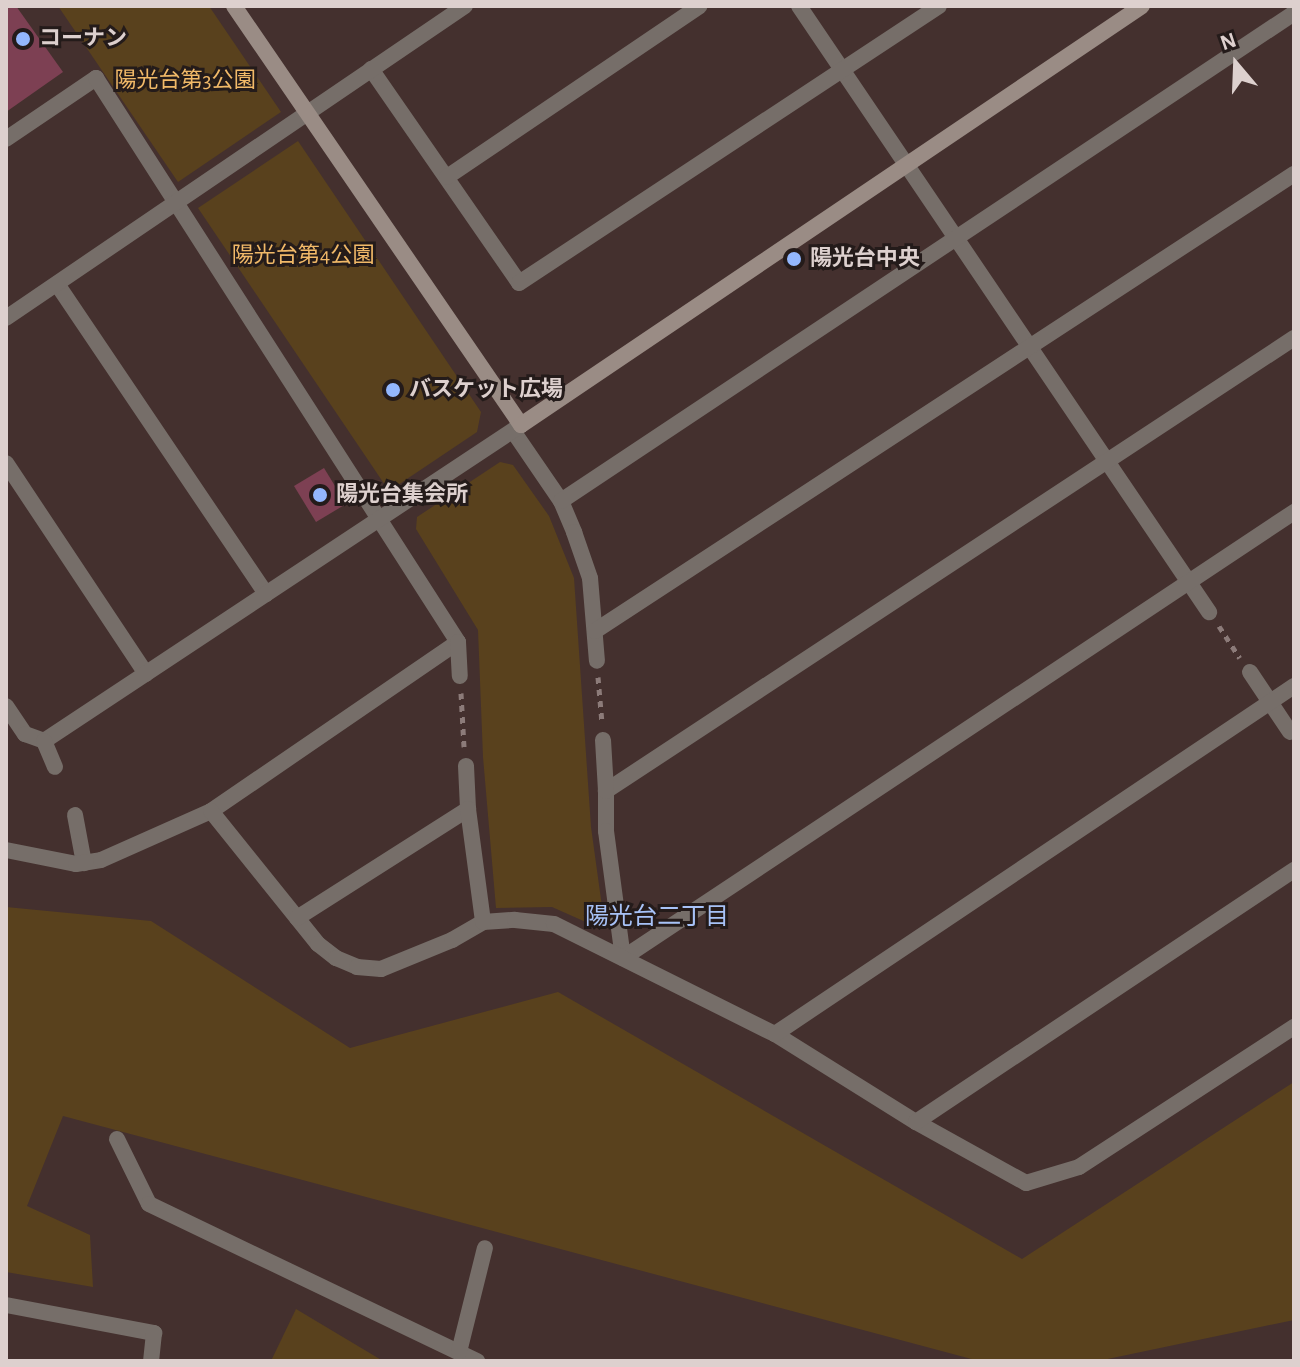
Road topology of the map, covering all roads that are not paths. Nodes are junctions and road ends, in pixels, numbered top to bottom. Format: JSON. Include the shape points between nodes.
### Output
{"nodes":[{"id":1,"x":234,"y":6,"type":"edge"},
{"id":2,"x":465,"y":6,"type":"edge"},
{"id":3,"x":700,"y":6,"type":"edge"},
{"id":4,"x":799,"y":6,"type":"edge"},
{"id":5,"x":939,"y":6,"type":"edge"},
{"id":6,"x":1142,"y":6,"type":"edge"},
{"id":7,"x":1294,"y":13,"type":"edge"},
{"id":8,"x":371,"y":69,"type":"junction"},
{"id":9,"x":842,"y":70,"type":"junction"},
{"id":10,"x":307,"y":112,"type":"junction"},
{"id":11,"x":6,"y":139,"type":"edge"},
{"id":12,"x":906,"y":165,"type":"junction"},
{"id":13,"x":1294,"y":174,"type":"edge"},
{"id":14,"x":447,"y":177,"type":"junction"},
{"id":15,"x":175,"y":201,"type":"junction"},
{"id":16,"x":956,"y":238,"type":"junction"},
{"id":17,"x":57,"y":284,"type":"junction"},
{"id":18,"x":6,"y":318,"type":"edge"},
{"id":19,"x":1294,"y":338,"type":"edge"},
{"id":20,"x":1030,"y":346,"type":"junction"},
{"id":21,"x":517,"y":428,"type":"junction"},
{"id":22,"x":1107,"y":461,"type":"junction"},
{"id":23,"x":6,"y":463,"type":"edge"},
{"id":24,"x":561,"y":501,"type":"junction"},
{"id":25,"x":1294,"y":512,"type":"edge"},
{"id":26,"x":379,"y":520,"type":"junction"},
{"id":27,"x":1189,"y":582,"type":"junction"},
{"id":28,"x":266,"y":594,"type":"junction"},
{"id":29,"x":1209,"y":612,"type":"road end"},
{"id":30,"x":595,"y":631,"type":"junction"},
{"id":31,"x":458,"y":642,"type":"junction"},
{"id":32,"x":597,"y":661,"type":"road end"},
{"id":33,"x":1250,"y":672,"type":"road end"},
{"id":34,"x":146,"y":674,"type":"junction"},
{"id":35,"x":460,"y":676,"type":"road end"},
{"id":36,"x":1294,"y":686,"type":"edge"},
{"id":37,"x":1270,"y":702,"type":"junction"},
{"id":38,"x":6,"y":706,"type":"edge"},
{"id":39,"x":1290,"y":732,"type":"dead end"},
{"id":40,"x":603,"y":740,"type":"road end"},
{"id":41,"x":44,"y":741,"type":"junction"},
{"id":42,"x":466,"y":766,"type":"road end"},
{"id":43,"x":55,"y":767,"type":"dead end"},
{"id":44,"x":606,"y":791,"type":"junction"},
{"id":45,"x":468,"y":809,"type":"junction"},
{"id":46,"x":211,"y":811,"type":"junction"},
{"id":47,"x":75,"y":815,"type":"dead end"},
{"id":48,"x":6,"y":850,"type":"edge"},
{"id":49,"x":84,"y":863,"type":"junction"},
{"id":50,"x":1294,"y":870,"type":"edge"},
{"id":51,"x":297,"y":918,"type":"junction"},
{"id":52,"x":483,"y":922,"type":"junction"},
{"id":53,"x":623,"y":958,"type":"junction"},
{"id":54,"x":1294,"y":1027,"type":"edge"},
{"id":55,"x":775,"y":1034,"type":"junction"},
{"id":56,"x":916,"y":1122,"type":"junction"},
{"id":57,"x":117,"y":1139,"type":"dead end"},
{"id":58,"x":485,"y":1248,"type":"dead end"},
{"id":59,"x":6,"y":1305,"type":"edge"},
{"id":60,"x":459,"y":1352,"type":"junction"},
{"id":61,"x":151,"y":1361,"type":"edge"},
{"id":62,"x":477,"y":1361,"type":"edge"}],
"edges":[{"from":1,"to":10,"type":"street"},
{"from":2,"to":8,"type":"street"},
{"from":3,"to":14,"type":"street"},
{"from":4,"to":9,"type":"street"},
{"from":5,"to":9,"type":"street"},
{"from":6,"to":12,"type":"street"},
{"from":7,"to":16,"type":"street"},
{"from":8,"to":10,"type":"street"},
{"from":8,"to":14,"type":"street"},
{"from":9,"to":12,"type":"street"},
{"from":9,"to":14,"type":"street","via":[[519,283]]},
{"from":10,"to":15,"type":"street"},
{"from":10,"to":21,"type":"street"},
{"from":11,"to":15,"type":"street","via":[[96,78]]},
{"from":12,"to":16,"type":"street"},
{"from":12,"to":21,"type":"street"},
{"from":13,"to":20,"type":"street"},
{"from":15,"to":17,"type":"street"},
{"from":15,"to":26,"type":"street"},
{"from":16,"to":20,"type":"street"},
{"from":16,"to":24,"type":"street"},
{"from":17,"to":18,"type":"street"},
{"from":17,"to":28,"type":"street"},
{"from":19,"to":22,"type":"street"},
{"from":20,"to":22,"type":"street"},
{"from":20,"to":30,"type":"street"},
{"from":21,"to":24,"type":"street"},
{"from":21,"to":26,"type":"street"},
{"from":22,"to":27,"type":"street"},
{"from":22,"to":44,"type":"street"},
{"from":23,"to":34,"type":"street"},
{"from":24,"to":30,"type":"street","via":[[590,578]]},
{"from":25,"to":27,"type":"street"},
{"from":26,"to":28,"type":"street"},
{"from":26,"to":31,"type":"street"},
{"from":27,"to":29,"type":"street"},
{"from":27,"to":53,"type":"street"},
{"from":28,"to":34,"type":"street"},
{"from":30,"to":32,"type":"street"},
{"from":31,"to":35,"type":"street"},
{"from":31,"to":46,"type":"street"},
{"from":33,"to":37,"type":"street"},
{"from":34,"to":41,"type":"street"},
{"from":36,"to":37,"type":"street"},
{"from":37,"to":39,"type":"street"},
{"from":37,"to":55,"type":"street"},
{"from":38,"to":41,"type":"street","via":[[25,734]]},
{"from":40,"to":44,"type":"street"},
{"from":41,"to":43,"type":"street"},
{"from":42,"to":45,"type":"street"},
{"from":44,"to":53,"type":"street","via":[[606,831]]},
{"from":45,"to":51,"type":"street"},
{"from":45,"to":52,"type":"street"},
{"from":46,"to":49,"type":"street"},
{"from":46,"to":51,"type":"street"},
{"from":47,"to":49,"type":"street"},
{"from":48,"to":49,"type":"street"},
{"from":50,"to":56,"type":"street"},
{"from":51,"to":52,"type":"street","via":[[336,958],[381,969]]},
{"from":52,"to":53,"type":"street","via":[[554,924]]},
{"from":53,"to":55,"type":"street"},
{"from":54,"to":56,"type":"street","via":[[1079,1167],[1026,1183]]},
{"from":55,"to":56,"type":"street"},
{"from":57,"to":60,"type":"street","via":[[149,1204]]},
{"from":58,"to":60,"type":"street"},
{"from":59,"to":61,"type":"street","via":[[154,1333]]},
{"from":60,"to":62,"type":"street"}]}
